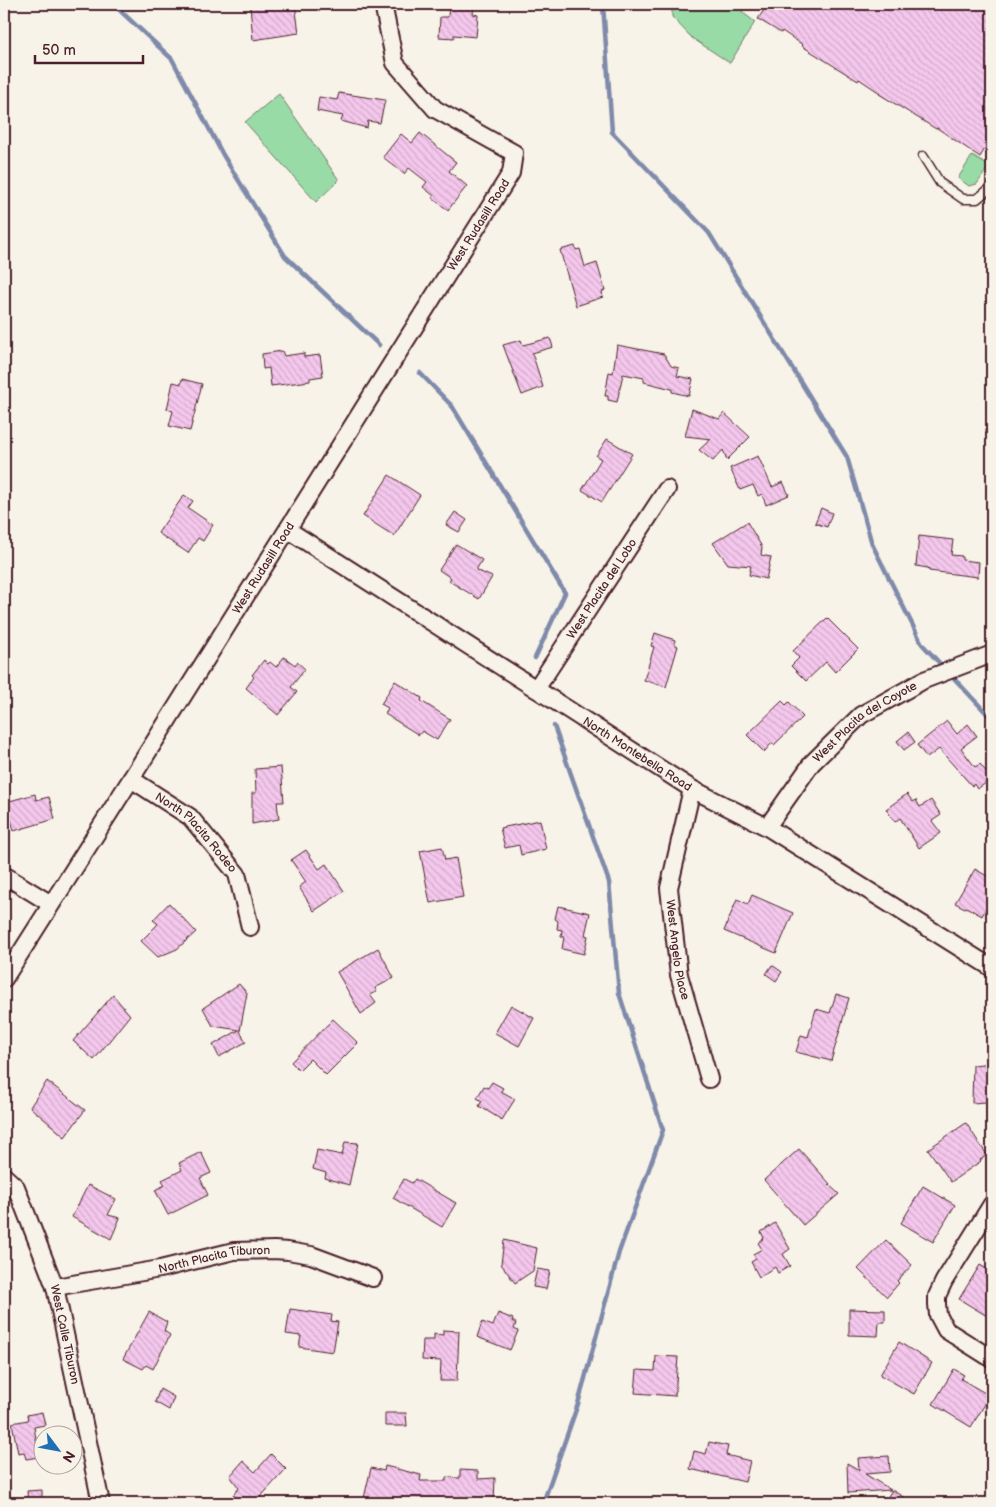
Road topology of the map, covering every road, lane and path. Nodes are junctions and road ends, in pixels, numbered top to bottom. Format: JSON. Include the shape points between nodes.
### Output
{"nodes":[{"id":1,"x":383,"y":4,"type":"edge"},
{"id":2,"x":924,"y":156,"type":"dead end"},
{"id":3,"x":992,"y":184,"type":"edge"},
{"id":4,"x":667,"y":489,"type":"dead end"},
{"id":5,"x":288,"y":530,"type":"junction"},
{"id":6,"x":992,"y":654,"type":"edge"},
{"id":7,"x":536,"y":689,"type":"junction"},
{"id":8,"x":131,"y":779,"type":"junction"},
{"id":9,"x":692,"y":789,"type":"junction"},
{"id":10,"x":767,"y":827,"type":"junction"},
{"id":11,"x":4,"y":875,"type":"edge"},
{"id":12,"x":51,"y":904,"type":"junction"},
{"id":13,"x":250,"y":927,"type":"dead end"},
{"id":14,"x":992,"y":968,"type":"edge"},
{"id":15,"x":4,"y":979,"type":"edge"},
{"id":16,"x":709,"y":1079,"type":"dead end"},
{"id":17,"x":4,"y":1176,"type":"edge"},
{"id":18,"x":992,"y":1204,"type":"edge"},
{"id":19,"x":373,"y":1278,"type":"dead end"},
{"id":20,"x":55,"y":1287,"type":"junction"},
{"id":21,"x":992,"y":1359,"type":"edge"},
{"id":22,"x":101,"y":1503,"type":"edge"}],
"edges":[{"from":1,"to":5,"type":"street","name":"West Rudasill Road","via":[[395,63],[435,109],[514,153],[512,173]]},
{"from":2,"to":3,"type":"lane","via":[[940,183],[963,199],[977,199]]},
{"from":4,"to":7,"type":"street","name":"West Placita del Lobo"},
{"from":5,"to":7,"type":"street","name":"North Montebella Road"},
{"from":5,"to":8,"type":"street","name":"West Rudasill Road"},
{"from":6,"to":10,"type":"street","name":"West Placita del Coyote","via":[[924,680],[861,715],[812,763]]},
{"from":7,"to":9,"type":"street","name":"North Montebella Road"},
{"from":8,"to":12,"type":"street","name":"West Rudasill Road"},
{"from":8,"to":13,"type":"street","name":"North Placita Rodeo","via":[[190,817],[237,874]]},
{"from":9,"to":10,"type":"street","name":"North Montebella Road"},
{"from":9,"to":16,"type":"street","name":"West Angelo Place","via":[[669,888],[679,975]]},
{"from":10,"to":14,"type":"street","name":"North Montebella Road"},
{"from":11,"to":12,"type":"street"},
{"from":12,"to":15,"type":"street","name":"West Rudasill Road"},
{"from":17,"to":20,"type":"street","name":"West Calle Tiburon","via":[[16,1188]]},
{"from":18,"to":21,"type":"street","via":[[944,1281],[932,1316],[946,1330]]},
{"from":19,"to":20,"type":"street","name":"North Placita Tiburon","via":[[311,1255],[274,1250],[234,1251],[160,1270]]},
{"from":20,"to":22,"type":"street","name":"West Calle Tiburon"}]}
